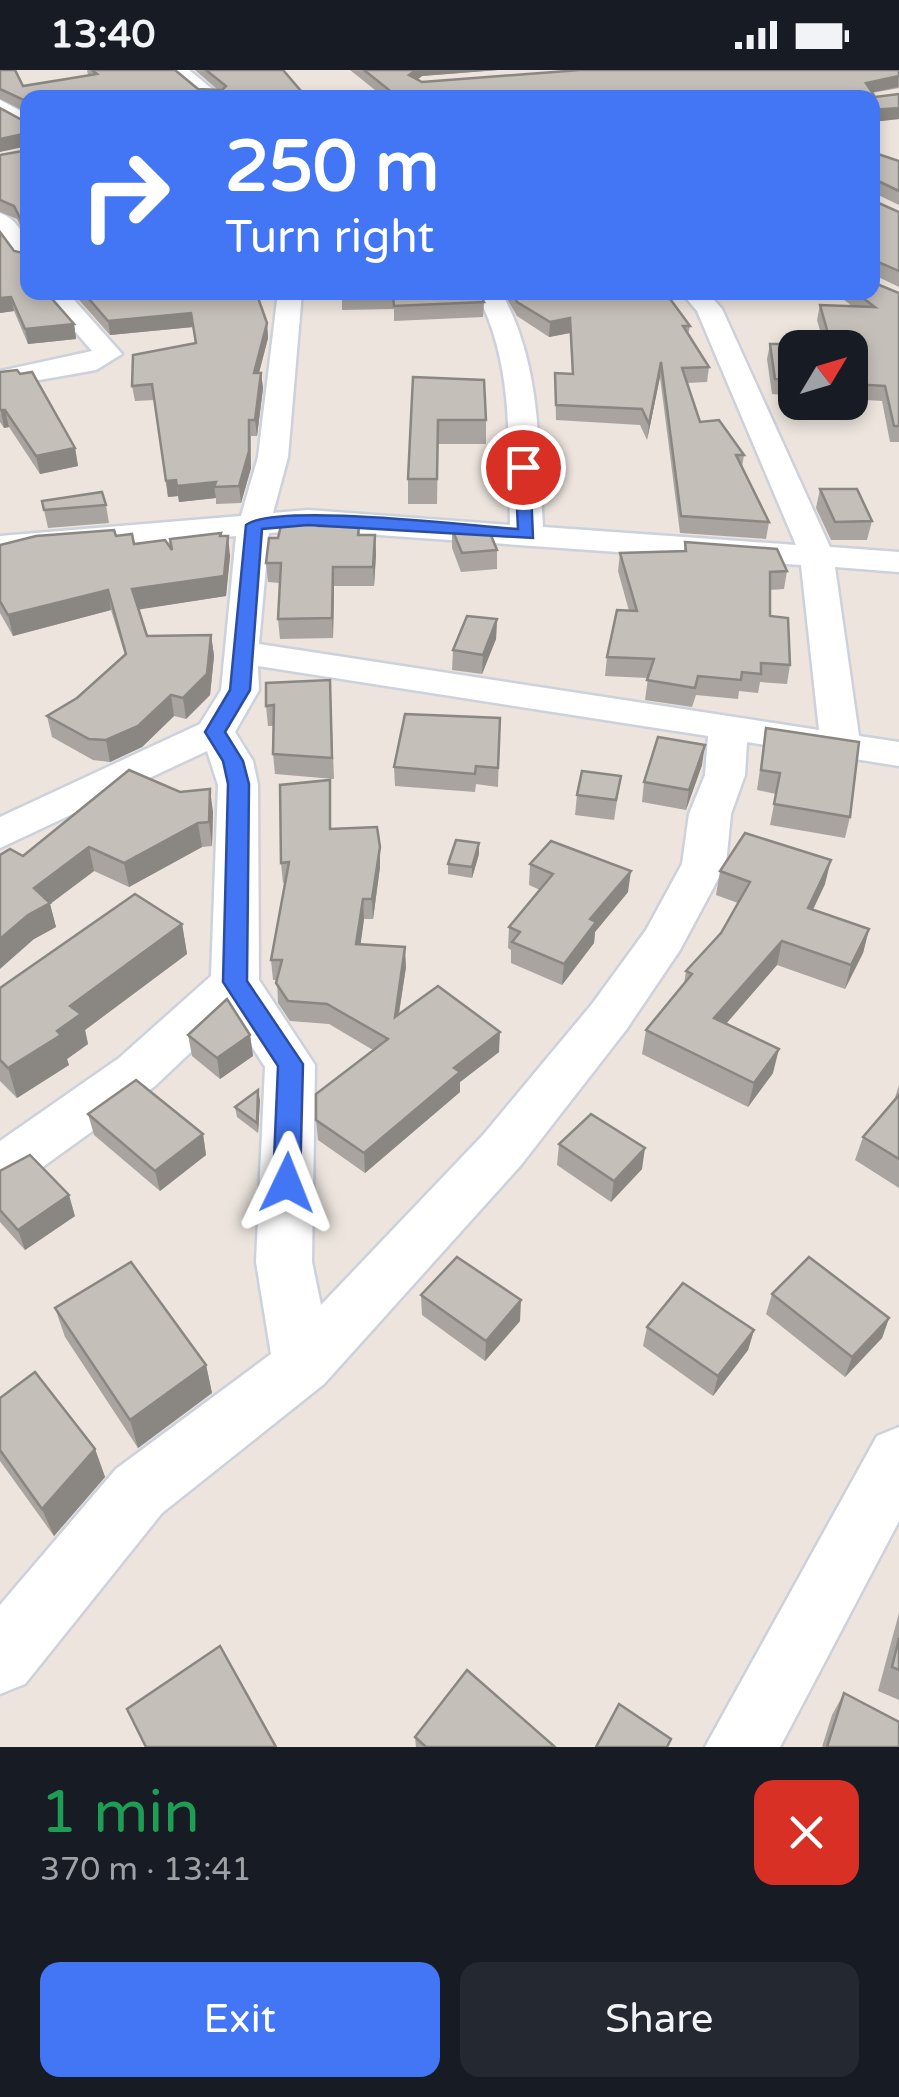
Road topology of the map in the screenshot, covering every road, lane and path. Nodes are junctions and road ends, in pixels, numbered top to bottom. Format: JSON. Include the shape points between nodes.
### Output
{"nodes":[{"id":1,"x":178,"y":70,"type":"edge"},
{"id":2,"x":204,"y":90,"type":"edge"},
{"id":3,"x":0,"y":220,"type":"edge"},
{"id":4,"x":20,"y":247,"type":"edge"},
{"id":5,"x":61,"y":300,"type":"edge"},
{"id":6,"x":289,"y":300,"type":"edge"},
{"id":7,"x":493,"y":300,"type":"edge"},
{"id":8,"x":700,"y":300,"type":"edge"},
{"id":9,"x":0,"y":379,"type":"edge"},
{"id":10,"x":254,"y":525,"type":"junction"},
{"id":11,"x":4,"y":534,"type":"edge"},
{"id":12,"x":527,"y":535,"type":"junction"},
{"id":13,"x":817,"y":556,"type":"junction"},
{"id":14,"x":899,"y":562,"type":"edge"},
{"id":15,"x":240,"y":652,"type":"junction"},
{"id":16,"x":728,"y":728,"type":"junction"},
{"id":17,"x":215,"y":732,"type":"junction"},
{"id":18,"x":840,"y":745,"type":"junction"},
{"id":19,"x":899,"y":754,"type":"edge"},
{"id":20,"x":0,"y":834,"type":"edge"},
{"id":21,"x":235,"y":982,"type":"junction"},
{"id":22,"x":0,"y":1169,"type":"edge"},
{"id":23,"x":304,"y":1365,"type":"junction"},
{"id":24,"x":899,"y":1457,"type":"edge"},
{"id":25,"x":0,"y":1659,"type":"edge"},
{"id":26,"x":741,"y":1747,"type":"edge"}],
"edges":[{"from":1,"to":2,"type":"street"},
{"from":3,"to":4,"type":"street"},
{"from":5,"to":9,"type":"street","via":[[109,354]]},
{"from":6,"to":10,"type":"street","via":[[273,457]]},
{"from":7,"to":12,"type":"street","via":[[516,366]]},
{"from":8,"to":13,"type":"street"},
{"from":10,"to":11,"type":"street"},
{"from":10,"to":12,"type":"street","via":[[308,520]]},
{"from":10,"to":15,"type":"street"},
{"from":12,"to":13,"type":"street"},
{"from":13,"to":14,"type":"street"},
{"from":13,"to":18,"type":"street"},
{"from":15,"to":16,"type":"street"},
{"from":15,"to":17,"type":"street","via":[[240,690]]},
{"from":16,"to":18,"type":"street"},
{"from":16,"to":23,"type":"street","via":[[725,775],[710,814],[704,864],[664,939],[502,1150]]},
{"from":17,"to":20,"type":"street"},
{"from":17,"to":21,"type":"street","via":[[238,784]]},
{"from":18,"to":19,"type":"street"},
{"from":21,"to":22,"type":"street","via":[[137,1072]]},
{"from":21,"to":23,"type":"street","via":[[290,1064],[284,1262]]},
{"from":23,"to":25,"type":"street","via":[[140,1491]]},
{"from":24,"to":26,"type":"street"}]}
